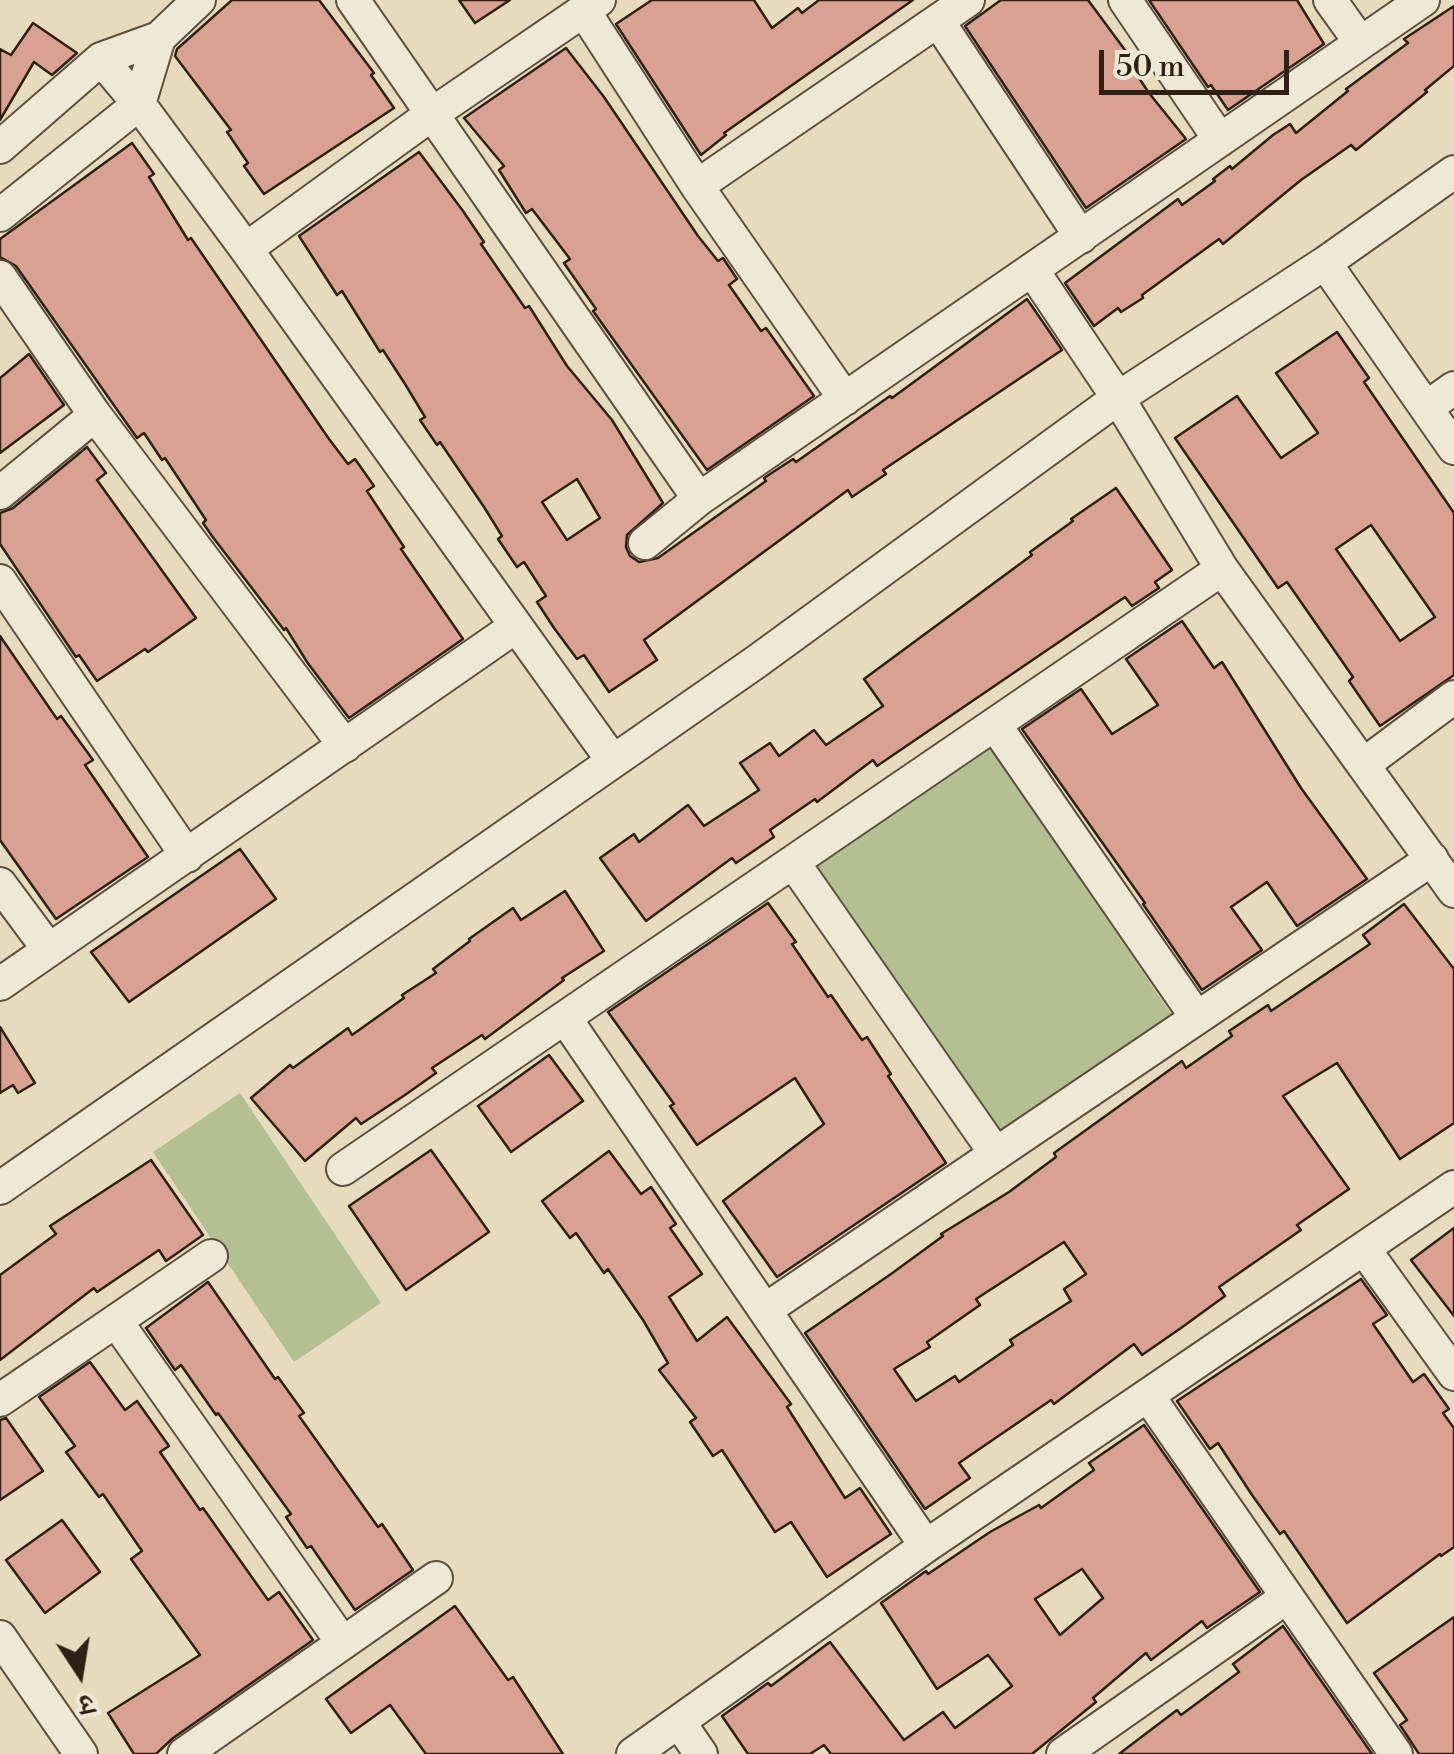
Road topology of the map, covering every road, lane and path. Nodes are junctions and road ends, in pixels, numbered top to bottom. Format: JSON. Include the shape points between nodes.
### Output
{"nodes":[{"id":1,"x":198,"y":0,"type":"edge"},
{"id":2,"x":353,"y":0,"type":"edge"},
{"id":3,"x":968,"y":0,"type":"edge"},
{"id":4,"x":1126,"y":0,"type":"edge"},
{"id":5,"x":1330,"y":0,"type":"edge"},
{"id":6,"x":1424,"y":0,"type":"edge"},
{"id":7,"x":592,"y":5,"type":"edge"},
{"id":8,"x":938,"y":21,"type":"junction"},
{"id":9,"x":159,"y":38,"type":"junction"},
{"id":10,"x":1360,"y":42,"type":"junction"},
{"id":11,"x":100,"y":59,"type":"junction"},
{"id":12,"x":139,"y":104,"type":"junction"},
{"id":13,"x":432,"y":114,"type":"junction"},
{"id":14,"x":1220,"y":140,"type":"junction"},
{"id":15,"x":0,"y":147,"type":"edge"},
{"id":16,"x":1454,"y":172,"type":"edge"},
{"id":17,"x":698,"y":186,"type":"junction"},
{"id":18,"x":0,"y":216,"type":"edge"},
{"id":19,"x":1081,"y":237,"type":"junction"},
{"id":20,"x":246,"y":250,"type":"junction"},
{"id":21,"x":1325,"y":263,"type":"junction"},
{"id":22,"x":1033,"y":271,"type":"junction"},
{"id":23,"x":0,"y":277,"type":"edge"},
{"id":24,"x":1454,"y":388,"type":"edge"},
{"id":25,"x":1118,"y":398,"type":"junction"},
{"id":26,"x":846,"y":399,"type":"junction"},
{"id":27,"x":1426,"y":408,"type":"junction"},
{"id":28,"x":96,"y":414,"type":"junction"},
{"id":29,"x":1454,"y":448,"type":"edge"},
{"id":30,"x":0,"y":493,"type":"edge"},
{"id":31,"x":699,"y":499,"type":"junction"},
{"id":32,"x":646,"y":542,"type":"dead end"},
{"id":33,"x":1222,"y":569,"type":"junction"},
{"id":34,"x":0,"y":581,"type":"edge"},
{"id":35,"x":516,"y":628,"type":"junction"},
{"id":36,"x":1454,"y":697,"type":"edge"},
{"id":37,"x":994,"y":724,"type":"junction"},
{"id":38,"x":345,"y":746,"type":"junction"},
{"id":39,"x":613,"y":761,"type":"junction"},
{"id":40,"x":1363,"y":765,"type":"junction"},
{"id":41,"x":187,"y":856,"type":"junction"},
{"id":42,"x":1432,"y":859,"type":"junction"},
{"id":43,"x":793,"y":862,"type":"junction"},
{"id":44,"x":0,"y":884,"type":"edge"},
{"id":45,"x":1454,"y":892,"type":"edge"},
{"id":46,"x":49,"y":950,"type":"junction"},
{"id":47,"x":0,"y":984,"type":"edge"},
{"id":48,"x":564,"y":1018,"type":"junction"},
{"id":49,"x":1197,"y":1018,"type":"junction"},
{"id":50,"x":996,"y":1154,"type":"junction"},
{"id":51,"x":343,"y":1169,"type":"dead end"},
{"id":52,"x":1454,"y":1186,"type":"edge"},
{"id":53,"x":0,"y":1188,"type":"edge"},
{"id":54,"x":1364,"y":1249,"type":"junction"},
{"id":55,"x":211,"y":1256,"type":"dead end"},
{"id":56,"x":765,"y":1310,"type":"junction"},
{"id":57,"x":116,"y":1321,"type":"junction"},
{"id":58,"x":1454,"y":1374,"type":"edge"},
{"id":59,"x":1149,"y":1396,"type":"junction"},
{"id":60,"x":0,"y":1400,"type":"edge"},
{"id":61,"x":926,"y":1546,"type":"junction"},
{"id":62,"x":436,"y":1578,"type":"dead end"},
{"id":63,"x":1287,"y":1597,"type":"junction"},
{"id":64,"x":0,"y":1637,"type":"edge"},
{"id":65,"x":342,"y":1642,"type":"junction"},
{"id":66,"x":678,"y":1722,"type":"junction"},
{"id":67,"x":81,"y":1754,"type":"edge"},
{"id":68,"x":184,"y":1754,"type":"edge"},
{"id":69,"x":633,"y":1754,"type":"edge"},
{"id":70,"x":702,"y":1754,"type":"edge"},
{"id":71,"x":1064,"y":1754,"type":"edge"},
{"id":72,"x":1396,"y":1754,"type":"edge"}],
"edges":[{"from":1,"to":9,"type":"street"},
{"from":2,"to":13,"type":"street"},
{"from":3,"to":8,"type":"street"},
{"from":4,"to":14,"type":"street"},
{"from":5,"to":10,"type":"street"},
{"from":6,"to":10,"type":"street"},
{"from":7,"to":13,"type":"street"},
{"from":7,"to":17,"type":"street"},
{"from":8,"to":17,"type":"street"},
{"from":8,"to":19,"type":"street"},
{"from":9,"to":11,"type":"street"},
{"from":9,"to":12,"type":"street"},
{"from":10,"to":14,"type":"street"},
{"from":11,"to":12,"type":"street"},
{"from":11,"to":15,"type":"street"},
{"from":12,"to":18,"type":"street"},
{"from":12,"to":20,"type":"street"},
{"from":13,"to":20,"type":"street"},
{"from":13,"to":31,"type":"street"},
{"from":14,"to":19,"type":"street"},
{"from":16,"to":21,"type":"street"},
{"from":17,"to":26,"type":"street"},
{"from":19,"to":22,"type":"street"},
{"from":20,"to":35,"type":"street"},
{"from":21,"to":25,"type":"street"},
{"from":21,"to":27,"type":"street"},
{"from":22,"to":25,"type":"street"},
{"from":22,"to":26,"type":"street"},
{"from":23,"to":28,"type":"street"},
{"from":24,"to":27,"type":"street"},
{"from":25,"to":33,"type":"street"},
{"from":25,"to":39,"type":"street"},
{"from":26,"to":31,"type":"street"},
{"from":27,"to":29,"type":"street"},
{"from":28,"to":30,"type":"street"},
{"from":28,"to":38,"type":"street"},
{"from":31,"to":32,"type":"street"},
{"from":33,"to":37,"type":"street"},
{"from":33,"to":40,"type":"street"},
{"from":34,"to":41,"type":"street"},
{"from":35,"to":38,"type":"street"},
{"from":35,"to":39,"type":"street"},
{"from":36,"to":40,"type":"street"},
{"from":37,"to":43,"type":"street"},
{"from":37,"to":49,"type":"street"},
{"from":38,"to":41,"type":"street"},
{"from":39,"to":53,"type":"street"},
{"from":40,"to":42,"type":"street"},
{"from":41,"to":46,"type":"street"},
{"from":42,"to":45,"type":"street"},
{"from":42,"to":49,"type":"street"},
{"from":43,"to":48,"type":"street"},
{"from":43,"to":50,"type":"street"},
{"from":44,"to":46,"type":"street"},
{"from":46,"to":47,"type":"street"},
{"from":48,"to":51,"type":"street"},
{"from":48,"to":56,"type":"street"},
{"from":49,"to":50,"type":"street"},
{"from":50,"to":56,"type":"street"},
{"from":52,"to":54,"type":"street"},
{"from":54,"to":58,"type":"street"},
{"from":54,"to":59,"type":"street"},
{"from":55,"to":57,"type":"street"},
{"from":56,"to":61,"type":"street"},
{"from":57,"to":60,"type":"street"},
{"from":57,"to":65,"type":"street"},
{"from":59,"to":61,"type":"street"},
{"from":59,"to":63,"type":"street"},
{"from":61,"to":66,"type":"street"},
{"from":62,"to":65,"type":"street"},
{"from":63,"to":71,"type":"street"},
{"from":63,"to":72,"type":"street"},
{"from":64,"to":67,"type":"street"},
{"from":65,"to":68,"type":"street"},
{"from":66,"to":69,"type":"street"},
{"from":66,"to":70,"type":"street"}]}
